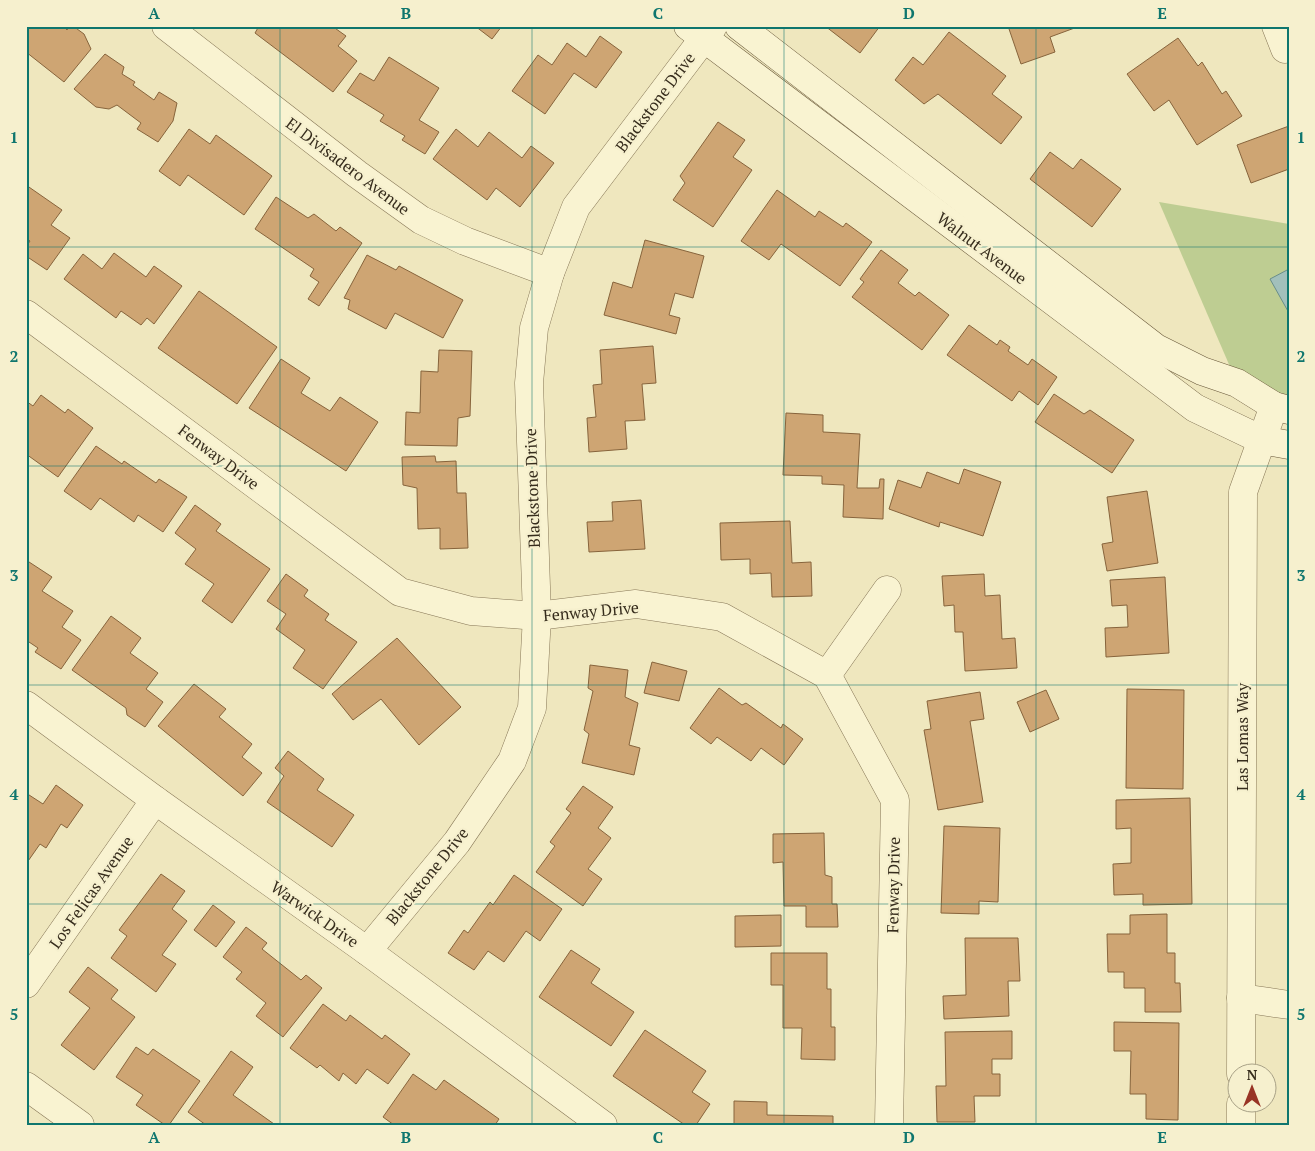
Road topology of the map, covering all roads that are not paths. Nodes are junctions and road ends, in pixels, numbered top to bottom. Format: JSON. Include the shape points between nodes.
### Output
{"nodes":[{"id":1,"x":166,"y":26,"type":"edge"},
{"id":2,"x":739,"y":26,"type":"edge"},
{"id":3,"x":702,"y":30,"type":"edge"},
{"id":4,"x":550,"y":273,"type":"junction"},
{"id":5,"x":26,"y":314,"type":"edge"},
{"id":6,"x":1281,"y":408,"type":"edge"},
{"id":7,"x":1262,"y":440,"type":"junction"},
{"id":8,"x":1289,"y":445,"type":"edge"},
{"id":9,"x":887,"y":590,"type":"dead end"},
{"id":10,"x":537,"y":616,"type":"junction"},
{"id":11,"x":827,"y":675,"type":"junction"},
{"id":12,"x":26,"y":705,"type":"edge"},
{"id":13,"x":155,"y":800,"type":"junction"},
{"id":14,"x":367,"y":951,"type":"junction"},
{"id":15,"x":26,"y":984,"type":"edge"},
{"id":16,"x":1241,"y":998,"type":"junction"},
{"id":17,"x":1289,"y":1005,"type":"edge"},
{"id":18,"x":1241,"y":1064,"type":"edge"},
{"id":19,"x":26,"y":1086,"type":"edge"},
{"id":20,"x":80,"y":1125,"type":"edge"},
{"id":21,"x":603,"y":1125,"type":"edge"},
{"id":22,"x":889,"y":1125,"type":"edge"}],
"edges":[{"from":1,"to":4,"type":"street","name":"El Divisadero Avenue","via":[[421,220],[465,241]]},
{"from":2,"to":6,"type":"street","name":"Walnut Avenue","via":[[1156,348],[1237,384]]},
{"from":3,"to":4,"type":"street","name":"Blackstone Drive","via":[[576,207]]},
{"from":3,"to":7,"type":"street","name":"Walnut Avenue","via":[[1195,408]]},
{"from":4,"to":10,"type":"street","name":"Blackstone Drive","via":[[534,328],[529,383]]},
{"from":5,"to":10,"type":"street","name":"Fenway Drive","via":[[400,592],[471,611]]},
{"from":6,"to":7,"type":"street","name":"Las Lomas Way"},
{"from":7,"to":8,"type":"street","name":"Walnut Avenue"},
{"from":7,"to":16,"type":"street","name":"Las Lomas Way","via":[[1243,492]]},
{"from":9,"to":11,"type":"street"},
{"from":10,"to":11,"type":"street","name":"Fenway Drive","via":[[636,604],[722,617]]},
{"from":10,"to":14,"type":"street","name":"Blackstone Drive","via":[[532,708],[512,761],[456,842]]},
{"from":11,"to":22,"type":"street","name":"Fenway Drive","via":[[895,800]]},
{"from":12,"to":13,"type":"street","name":"Warwick Drive"},
{"from":13,"to":14,"type":"street","name":"Warwick Drive"},
{"from":13,"to":15,"type":"street","name":"Los Felicas Avenue"},
{"from":14,"to":21,"type":"street","name":"Warwick Drive"},
{"from":16,"to":17,"type":"street"},
{"from":16,"to":18,"type":"street","name":"Las Lomas Way"},
{"from":19,"to":20,"type":"street"}]}
